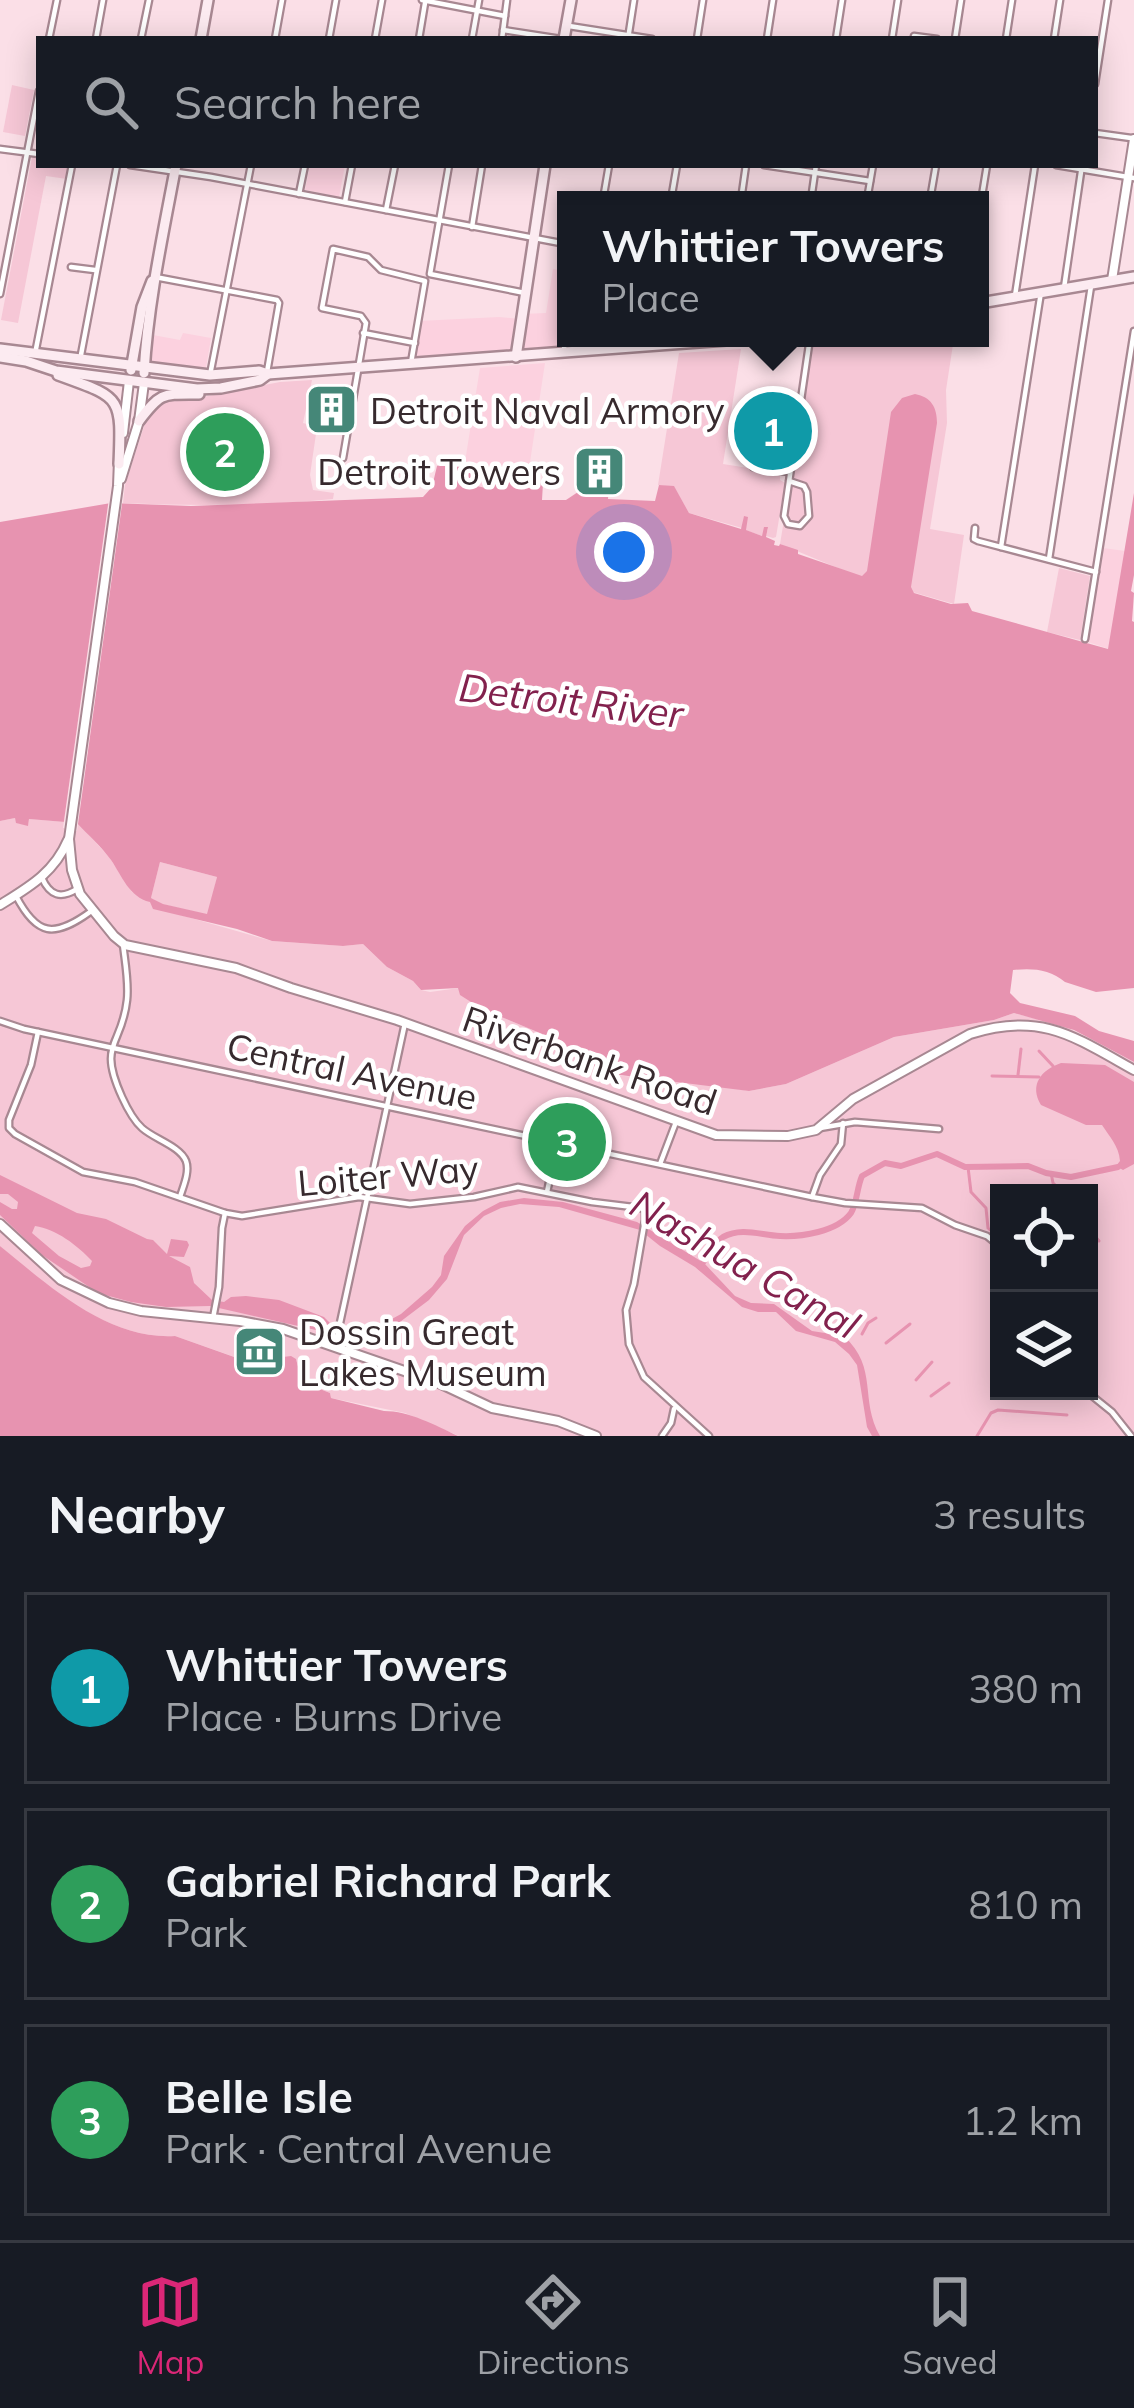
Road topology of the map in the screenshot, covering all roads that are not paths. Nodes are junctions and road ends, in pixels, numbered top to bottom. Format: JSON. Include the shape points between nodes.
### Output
{"nodes":[{"id":1,"x":57,"y":0,"type":"edge"},
{"id":2,"x":103,"y":0,"type":"edge"},
{"id":3,"x":148,"y":0,"type":"edge"},
{"id":4,"x":208,"y":0,"type":"edge"},
{"id":5,"x":282,"y":0,"type":"edge"},
{"id":6,"x":336,"y":0,"type":"edge"},
{"id":7,"x":382,"y":0,"type":"edge"},
{"id":8,"x":425,"y":0,"type":"edge"},
{"id":9,"x":479,"y":0,"type":"edge"},
{"id":10,"x":507,"y":0,"type":"edge"},
{"id":11,"x":571,"y":0,"type":"edge"},
{"id":12,"x":634,"y":0,"type":"edge"},
{"id":13,"x":703,"y":0,"type":"edge"},
{"id":14,"x":772,"y":0,"type":"edge"},
{"id":15,"x":842,"y":0,"type":"edge"},
{"id":16,"x":898,"y":0,"type":"edge"},
{"id":17,"x":962,"y":0,"type":"edge"},
{"id":18,"x":1012,"y":0,"type":"edge"},
{"id":19,"x":1060,"y":0,"type":"edge"},
{"id":20,"x":1108,"y":0,"type":"edge"},
{"id":21,"x":477,"y":10,"type":"junction"},
{"id":22,"x":505,"y":16,"type":"junction"},
{"id":23,"x":567,"y":26,"type":"junction"},
{"id":24,"x":503,"y":30,"type":"junction"},
{"id":25,"x":50,"y":36,"type":"edge"},
{"id":26,"x":97,"y":36,"type":"edge"},
{"id":27,"x":142,"y":36,"type":"edge"},
{"id":28,"x":202,"y":36,"type":"edge"},
{"id":29,"x":276,"y":36,"type":"edge"},
{"id":30,"x":330,"y":36,"type":"edge"},
{"id":31,"x":376,"y":36,"type":"edge"},
{"id":32,"x":419,"y":36,"type":"edge"},
{"id":33,"x":473,"y":36,"type":"edge"},
{"id":34,"x":502,"y":36,"type":"edge"},
{"id":35,"x":543,"y":36,"type":"edge"},
{"id":36,"x":564,"y":36,"type":"edge"},
{"id":37,"x":622,"y":36,"type":"edge"},
{"id":38,"x":628,"y":36,"type":"edge"},
{"id":39,"x":697,"y":36,"type":"edge"},
{"id":40,"x":767,"y":36,"type":"edge"},
{"id":41,"x":836,"y":36,"type":"edge"},
{"id":42,"x":892,"y":36,"type":"edge"},
{"id":43,"x":956,"y":36,"type":"edge"},
{"id":44,"x":1006,"y":36,"type":"edge"},
{"id":45,"x":1054,"y":36,"type":"edge"},
{"id":46,"x":1098,"y":65,"type":"edge"},
{"id":47,"x":36,"y":106,"type":"edge"},
{"id":48,"x":1098,"y":133,"type":"edge"},
{"id":49,"x":1134,"y":138,"type":"edge"},
{"id":50,"x":0,"y":149,"type":"edge"},
{"id":51,"x":27,"y":152,"type":"junction"},
{"id":52,"x":36,"y":154,"type":"edge"},
{"id":53,"x":71,"y":168,"type":"edge"},
{"id":54,"x":116,"y":168,"type":"edge"},
{"id":55,"x":176,"y":168,"type":"edge"},
{"id":56,"x":250,"y":168,"type":"edge"},
{"id":57,"x":304,"y":168,"type":"edge"},
{"id":58,"x":351,"y":168,"type":"edge"},
{"id":59,"x":394,"y":168,"type":"edge"},
{"id":60,"x":448,"y":168,"type":"edge"},
{"id":61,"x":482,"y":168,"type":"edge"},
{"id":62,"x":545,"y":168,"type":"edge"},
{"id":63,"x":872,"y":168,"type":"edge"},
{"id":64,"x":1035,"y":168,"type":"edge"},
{"id":65,"x":1082,"y":168,"type":"edge"},
{"id":66,"x":1087,"y":168,"type":"edge"},
{"id":67,"x":815,"y":169,"type":"edge"},
{"id":68,"x":1131,"y":177,"type":"edge"},
{"id":69,"x":870,"y":182,"type":"junction"},
{"id":70,"x":247,"y":184,"type":"junction"},
{"id":71,"x":868,"y":191,"type":"edge"},
{"id":72,"x":299,"y":194,"type":"junction"},
{"id":73,"x":345,"y":202,"type":"junction"},
{"id":74,"x":386,"y":210,"type":"junction"},
{"id":75,"x":438,"y":220,"type":"junction"},
{"id":76,"x":472,"y":227,"type":"junction"},
{"id":77,"x":533,"y":238,"type":"junction"},
{"id":78,"x":557,"y":242,"type":"edge"},
{"id":79,"x":71,"y":267,"type":"dead end"},
{"id":80,"x":97,"y":270,"type":"junction"},
{"id":81,"x":155,"y":277,"type":"junction"},
{"id":82,"x":1134,"y":277,"type":"edge"},
{"id":83,"x":1112,"y":280,"type":"junction"},
{"id":84,"x":1092,"y":284,"type":"junction"},
{"id":85,"x":1064,"y":288,"type":"junction"},
{"id":86,"x":227,"y":290,"type":"junction"},
{"id":87,"x":1041,"y":292,"type":"junction"},
{"id":88,"x":525,"y":293,"type":"junction"},
{"id":89,"x":0,"y":294,"type":"edge"},
{"id":90,"x":1015,"y":296,"type":"junction"},
{"id":91,"x":989,"y":301,"type":"edge"},
{"id":92,"x":1134,"y":331,"type":"edge"},
{"id":93,"x":363,"y":333,"type":"junction"},
{"id":94,"x":415,"y":343,"type":"junction"},
{"id":95,"x":564,"y":347,"type":"edge"},
{"id":96,"x":614,"y":347,"type":"edge"},
{"id":97,"x":809,"y":347,"type":"edge"},
{"id":98,"x":140,"y":350,"type":"junction"},
{"id":99,"x":0,"y":353,"type":"edge"},
{"id":100,"x":563,"y":354,"type":"junction"},
{"id":101,"x":516,"y":357,"type":"junction"},
{"id":102,"x":36,"y":360,"type":"junction"},
{"id":103,"x":80,"y":360,"type":"junction"},
{"id":104,"x":411,"y":364,"type":"junction"},
{"id":105,"x":126,"y":366,"type":"junction"},
{"id":106,"x":145,"y":368,"type":"junction"},
{"id":107,"x":358,"y":368,"type":"junction"},
{"id":108,"x":56,"y":371,"type":"junction"},
{"id":109,"x":191,"y":373,"type":"junction"},
{"id":110,"x":268,"y":374,"type":"junction"},
{"id":111,"x":211,"y":375,"type":"junction"},
{"id":112,"x":95,"y":376,"type":"junction"},
{"id":113,"x":129,"y":381,"type":"junction"},
{"id":114,"x":150,"y":383,"type":"junction"},
{"id":115,"x":217,"y":388,"type":"junction"},
{"id":116,"x":128,"y":394,"type":"junction"},
{"id":117,"x":142,"y":397,"type":"junction"},
{"id":118,"x":139,"y":421,"type":"junction"},
{"id":119,"x":344,"y":458,"type":"dead end"},
{"id":120,"x":118,"y":464,"type":"junction"},
{"id":121,"x":753,"y":467,"type":"dead end"},
{"id":122,"x":791,"y":472,"type":"junction"},
{"id":123,"x":789,"y":481,"type":"junction"},
{"id":124,"x":118,"y":486,"type":"junction"},
{"id":125,"x":975,"y":528,"type":"dead end"},
{"id":126,"x":1001,"y":547,"type":"junction"},
{"id":127,"x":1049,"y":560,"type":"junction"},
{"id":128,"x":1096,"y":572,"type":"junction"},
{"id":129,"x":1085,"y":639,"type":"dead end"},
{"id":130,"x":69,"y":838,"type":"junction"},
{"id":131,"x":42,"y":878,"type":"junction"},
{"id":132,"x":77,"y":889,"type":"junction"},
{"id":133,"x":16,"y":896,"type":"junction"},
{"id":134,"x":0,"y":905,"type":"edge"},
{"id":135,"x":92,"y":910,"type":"junction"},
{"id":136,"x":123,"y":944,"type":"junction"},
{"id":137,"x":0,"y":1021,"type":"edge"},
{"id":138,"x":405,"y":1023,"type":"junction"},
{"id":139,"x":38,"y":1032,"type":"junction"},
{"id":140,"x":111,"y":1047,"type":"junction"},
{"id":141,"x":1134,"y":1070,"type":"edge"},
{"id":142,"x":387,"y":1106,"type":"junction"},
{"id":143,"x":676,"y":1122,"type":"junction"},
{"id":144,"x":843,"y":1123,"type":"junction"},
{"id":145,"x":820,"y":1128,"type":"junction"},
{"id":146,"x":939,"y":1129,"type":"dead end"},
{"id":147,"x":557,"y":1142,"type":"junction"},
{"id":148,"x":660,"y":1164,"type":"junction"},
{"id":149,"x":547,"y":1192,"type":"junction"},
{"id":150,"x":179,"y":1197,"type":"junction"},
{"id":151,"x":812,"y":1197,"type":"junction"},
{"id":152,"x":367,"y":1198,"type":"junction"},
{"id":153,"x":225,"y":1213,"type":"junction"},
{"id":154,"x":0,"y":1224,"type":"edge"},
{"id":155,"x":990,"y":1238,"type":"edge"},
{"id":156,"x":214,"y":1314,"type":"junction"},
{"id":157,"x":336,"y":1342,"type":"junction"},
{"id":158,"x":1097,"y":1400,"type":"edge"},
{"id":159,"x":674,"y":1406,"type":"junction"},
{"id":160,"x":596,"y":1436,"type":"edge"},
{"id":161,"x":662,"y":1436,"type":"edge"},
{"id":162,"x":709,"y":1436,"type":"edge"},
{"id":163,"x":1131,"y":1436,"type":"edge"}],
"edges":[{"from":1,"to":25,"type":"street"},
{"from":2,"to":26,"type":"street"},
{"from":3,"to":27,"type":"street"},
{"from":4,"to":28,"type":"main road"},
{"from":5,"to":29,"type":"street"},
{"from":6,"to":30,"type":"street"},
{"from":7,"to":31,"type":"street"},
{"from":8,"to":21,"type":"street"},
{"from":8,"to":32,"type":"street"},
{"from":9,"to":21,"type":"street"},
{"from":10,"to":22,"type":"street"},
{"from":11,"to":23,"type":"main road"},
{"from":12,"to":38,"type":"street"},
{"from":13,"to":39,"type":"street"},
{"from":14,"to":40,"type":"street"},
{"from":15,"to":41,"type":"street"},
{"from":16,"to":42,"type":"street"},
{"from":17,"to":43,"type":"street"},
{"from":18,"to":44,"type":"street"},
{"from":19,"to":45,"type":"street"},
{"from":20,"to":46,"type":"street"},
{"from":21,"to":22,"type":"street"},
{"from":21,"to":33,"type":"street"},
{"from":22,"to":24,"type":"street"},
{"from":23,"to":36,"type":"main road"},
{"from":23,"to":37,"type":"street"},
{"from":24,"to":34,"type":"street"},
{"from":24,"to":35,"type":"street"},
{"from":47,"to":51,"type":"street"},
{"from":48,"to":49,"type":"street"},
{"from":49,"to":68,"type":"street"},
{"from":50,"to":51,"type":"street"},
{"from":51,"to":52,"type":"street"},
{"from":51,"to":89,"type":"street"},
{"from":53,"to":102,"type":"street"},
{"from":54,"to":80,"type":"street"},
{"from":55,"to":70,"type":"street"},
{"from":55,"to":81,"type":"main road"},
{"from":56,"to":70,"type":"street"},
{"from":57,"to":72,"type":"street"},
{"from":58,"to":73,"type":"street"},
{"from":59,"to":74,"type":"street"},
{"from":60,"to":75,"type":"street"},
{"from":61,"to":76,"type":"street"},
{"from":62,"to":77,"type":"main road"},
{"from":63,"to":69,"type":"street"},
{"from":64,"to":90,"type":"street"},
{"from":65,"to":85,"type":"street"},
{"from":66,"to":68,"type":"street"},
{"from":67,"to":69,"type":"street"},
{"from":68,"to":83,"type":"street"},
{"from":69,"to":71,"type":"street"},
{"from":70,"to":72,"type":"street"},
{"from":70,"to":86,"type":"street"},
{"from":72,"to":73,"type":"street"},
{"from":73,"to":74,"type":"street"},
{"from":74,"to":75,"type":"street"},
{"from":75,"to":76,"type":"street"},
{"from":75,"to":88,"type":"street","via":[[431,275]]},
{"from":76,"to":77,"type":"street"},
{"from":77,"to":78,"type":"street"},
{"from":77,"to":88,"type":"main road"},
{"from":79,"to":80,"type":"street"},
{"from":80,"to":103,"type":"street"},
{"from":81,"to":86,"type":"street"},
{"from":81,"to":98,"type":"main road"},
{"from":82,"to":83,"type":"main road"},
{"from":83,"to":84,"type":"main road"},
{"from":84,"to":85,"type":"main road"},
{"from":84,"to":127,"type":"street"},
{"from":85,"to":87,"type":"main road"},
{"from":86,"to":110,"type":"street","via":[[278,301]]},
{"from":86,"to":111,"type":"street"},
{"from":87,"to":90,"type":"main road"},
{"from":87,"to":126,"type":"street"},
{"from":88,"to":101,"type":"main road"},
{"from":90,"to":91,"type":"main road"},
{"from":92,"to":128,"type":"street"},
{"from":93,"to":94,"type":"street"},
{"from":93,"to":94,"type":"street","via":[[364,318],[322,308],[333,249],[424,281]]},
{"from":93,"to":107,"type":"street"},
{"from":94,"to":104,"type":"street"},
{"from":95,"to":100,"type":"street"},
{"from":96,"to":100,"type":"main road"},
{"from":97,"to":122,"type":"street"},
{"from":98,"to":105,"type":"main road"},
{"from":98,"to":106,"type":"main road"},
{"from":99,"to":102,"type":"main road"},
{"from":100,"to":101,"type":"main road"},
{"from":101,"to":104,"type":"main road"},
{"from":102,"to":103,"type":"main road"},
{"from":102,"to":108,"type":"main road"},
{"from":102,"to":120,"type":"main road","via":[[111,398],[121,420]]},
{"from":103,"to":105,"type":"main road"},
{"from":103,"to":108,"type":"main road","via":[[80,370]]},
{"from":104,"to":107,"type":"main road"},
{"from":105,"to":106,"type":"main road"},
{"from":105,"to":112,"type":"main road","via":[[88,366]]},
{"from":105,"to":113,"type":"main road"},
{"from":105,"to":114,"type":"main road"},
{"from":106,"to":109,"type":"main road"},
{"from":106,"to":114,"type":"main road"},
{"from":107,"to":110,"type":"main road"},
{"from":107,"to":119,"type":"street"},
{"from":108,"to":112,"type":"main road"},
{"from":109,"to":111,"type":"main road"},
{"from":109,"to":114,"type":"main road","via":[[194,383]]},
{"from":110,"to":111,"type":"main road"},
{"from":110,"to":115,"type":"main road"},
{"from":112,"to":113,"type":"main road"},
{"from":113,"to":114,"type":"main road"},
{"from":113,"to":116,"type":"street"},
{"from":114,"to":115,"type":"main road"},
{"from":114,"to":117,"type":"street"},
{"from":115,"to":118,"type":"main road","via":[[161,397]]},
{"from":116,"to":117,"type":"street"},
{"from":116,"to":120,"type":"street"},
{"from":117,"to":118,"type":"street"},
{"from":118,"to":124,"type":"street"},
{"from":120,"to":124,"type":"street"},
{"from":121,"to":122,"type":"street"},
{"from":122,"to":123,"type":"street"},
{"from":123,"to":123,"type":"street","via":[[784,518],[800,526],[809,516],[807,492]]},
{"from":124,"to":130,"type":"street"},
{"from":125,"to":126,"type":"street","via":[[976,540]]},
{"from":126,"to":127,"type":"street"},
{"from":127,"to":128,"type":"street"},
{"from":128,"to":129,"type":"street"},
{"from":130,"to":131,"type":"street"},
{"from":130,"to":132,"type":"street"},
{"from":131,"to":132,"type":"street","via":[[58,896]]},
{"from":131,"to":132,"type":"street","via":[[65,867]]},
{"from":131,"to":133,"type":"street"},
{"from":132,"to":135,"type":"street"},
{"from":133,"to":134,"type":"street"},
{"from":133,"to":135,"type":"street","via":[[47,930]]},
{"from":135,"to":136,"type":"street"},
{"from":136,"to":138,"type":"street","name":"Riverbank Road","via":[[236,968]]},
{"from":136,"to":140,"type":"street","via":[[127,1003]]},
{"from":137,"to":139,"type":"street","name":"Central Avenue"},
{"from":138,"to":142,"type":"street"},
{"from":138,"to":143,"type":"street","name":"Riverbank Road"},
{"from":139,"to":140,"type":"street","name":"Central Avenue"},
{"from":139,"to":150,"type":"street","name":"Loiter Way","via":[[9,1126],[15,1134],[83,1172]]},
{"from":140,"to":142,"type":"street","name":"Central Avenue"},
{"from":140,"to":150,"type":"street","via":[[134,1119],[185,1160]]},
{"from":141,"to":145,"type":"street","name":"Riverbank Road","via":[[1062,1031],[986,1029],[853,1099]]},
{"from":142,"to":147,"type":"street","name":"Central Avenue"},
{"from":142,"to":152,"type":"street"},
{"from":143,"to":145,"type":"street","name":"Riverbank Road","via":[[747,1137]]},
{"from":143,"to":148,"type":"street"},
{"from":144,"to":145,"type":"street"},
{"from":144,"to":146,"type":"street"},
{"from":144,"to":151,"type":"street","via":[[841,1144]]},
{"from":147,"to":148,"type":"street","name":"Central Avenue"},
{"from":147,"to":149,"type":"street"},
{"from":148,"to":151,"type":"street","name":"Central Avenue"},
{"from":149,"to":152,"type":"street","name":"Loiter Way","via":[[518,1187],[410,1204]]},
{"from":149,"to":159,"type":"street","name":"Loiter Way","via":[[645,1211],[626,1334],[643,1375]]},
{"from":150,"to":153,"type":"street","name":"Loiter Way"},
{"from":151,"to":155,"type":"street","name":"Central Avenue","via":[[927,1209]]},
{"from":152,"to":153,"type":"street","name":"Loiter Way"},
{"from":152,"to":157,"type":"street"},
{"from":153,"to":156,"type":"street"},
{"from":154,"to":156,"type":"street","via":[[88,1295],[140,1311]]},
{"from":156,"to":157,"type":"street"},
{"from":157,"to":160,"type":"street","via":[[492,1408]]},
{"from":158,"to":163,"type":"street"},
{"from":159,"to":161,"type":"street"},
{"from":159,"to":162,"type":"street"}]}
